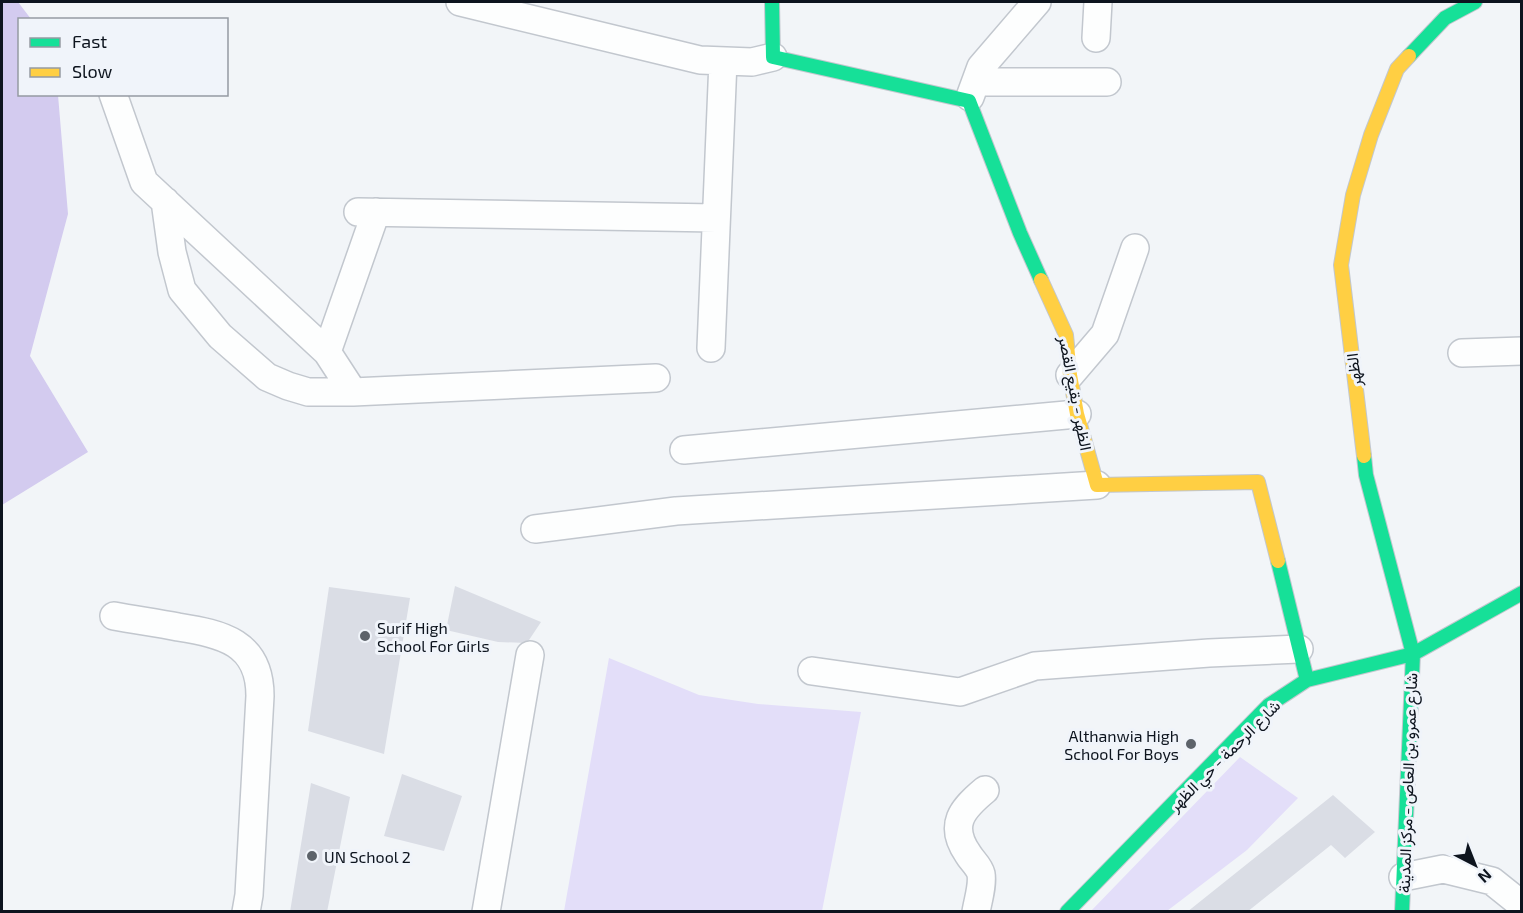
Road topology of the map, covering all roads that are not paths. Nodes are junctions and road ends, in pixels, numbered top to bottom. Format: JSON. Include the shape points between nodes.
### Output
{"nodes":[{"id":1,"x":460,"y":2,"type":"edge"},
{"id":2,"x":772,"y":2,"type":"edge"},
{"id":3,"x":1037,"y":2,"type":"edge"},
{"id":4,"x":1098,"y":2,"type":"edge"},
{"id":5,"x":1475,"y":2,"type":"edge"},
{"id":6,"x":1096,"y":38,"type":"dead end"},
{"id":7,"x":773,"y":57,"type":"junction"},
{"id":8,"x":723,"y":61,"type":"junction"},
{"id":9,"x":1107,"y":82,"type":"dead end"},
{"id":10,"x":972,"y":91,"type":"junction"},
{"id":11,"x":114,"y":96,"type":"edge"},
{"id":12,"x":165,"y":201,"type":"junction"},
{"id":13,"x":716,"y":218,"type":"junction"},
{"id":14,"x":1135,"y":248,"type":"dead end"},
{"id":15,"x":711,"y":348,"type":"dead end"},
{"id":16,"x":1521,"y":351,"type":"edge"},
{"id":17,"x":327,"y":352,"type":"junction"},
{"id":18,"x":1462,"y":353,"type":"dead end"},
{"id":19,"x":1070,"y":375,"type":"junction"},
{"id":20,"x":656,"y":378,"type":"dead end"},
{"id":21,"x":353,"y":392,"type":"junction"},
{"id":22,"x":1077,"y":414,"type":"junction"},
{"id":23,"x":684,"y":450,"type":"dead end"},
{"id":24,"x":1097,"y":485,"type":"junction"},
{"id":25,"x":535,"y":529,"type":"dead end"},
{"id":26,"x":1521,"y":593,"type":"edge"},
{"id":27,"x":114,"y":616,"type":"dead end"},
{"id":28,"x":1299,"y":649,"type":"junction"},
{"id":29,"x":1413,"y":654,"type":"junction"},
{"id":30,"x":530,"y":655,"type":"dead end"},
{"id":31,"x":812,"y":671,"type":"dead end"},
{"id":32,"x":1307,"y":680,"type":"junction"},
{"id":33,"x":985,"y":790,"type":"dead end"},
{"id":34,"x":1403,"y":877,"type":"junction"},
{"id":35,"x":1521,"y":905,"type":"edge"},
{"id":36,"x":246,"y":912,"type":"edge"},
{"id":37,"x":486,"y":912,"type":"edge"},
{"id":38,"x":976,"y":912,"type":"edge"},
{"id":39,"x":1067,"y":912,"type":"edge"},
{"id":40,"x":1402,"y":912,"type":"edge"}],
"edges":[{"from":1,"to":8,"type":"street","via":[[700,60]]},
{"from":2,"to":7,"type":"street"},
{"from":3,"to":10,"type":"street","via":[[981,67]]},
{"from":4,"to":6,"type":"street"},
{"from":5,"to":29,"type":"street","name":"الظهر","via":[[1445,18],[1397,69],[1353,195],[1341,265],[1366,475]]},
{"from":7,"to":8,"type":"street","via":[[752,62]]},
{"from":7,"to":10,"type":"street"},
{"from":8,"to":13,"type":"street"},
{"from":9,"to":10,"type":"street"},
{"from":10,"to":19,"type":"street","name":"الظهر - بقيع القصر","via":[[1020,233],[1066,335]]},
{"from":11,"to":12,"type":"street","via":[[144,182]]},
{"from":12,"to":17,"type":"street"},
{"from":12,"to":21,"type":"street","via":[[182,290],[220,336],[267,376],[288,386],[308,392]]},
{"from":13,"to":15,"type":"street"},
{"from":13,"to":17,"type":"street","via":[[366,212]]},
{"from":14,"to":19,"type":"street","via":[[1105,334]]},
{"from":16,"to":18,"type":"street"},
{"from":17,"to":21,"type":"street"},
{"from":19,"to":22,"type":"street","name":"الظهر - بقيع القصر"},
{"from":20,"to":21,"type":"street"},
{"from":22,"to":23,"type":"street"},
{"from":22,"to":24,"type":"street","name":"الظهر - بقيع القصر"},
{"from":24,"to":25,"type":"street","via":[[676,511]]},
{"from":24,"to":28,"type":"street","via":[[1258,482]]},
{"from":26,"to":29,"type":"street"},
{"from":27,"to":36,"type":"street","via":[[221,635],[237,645],[255,667],[260,696]]},
{"from":28,"to":31,"type":"street","via":[[1035,666],[960,692]]},
{"from":28,"to":32,"type":"street"},
{"from":29,"to":32,"type":"street","name":"شارع الرحمة - حي الظهر"},
{"from":29,"to":34,"type":"street","name":"شارع عمرو بن العاص - مركز المدينة"},
{"from":30,"to":37,"type":"street"},
{"from":32,"to":39,"type":"street","name":"شارع الرحمة - حي الظهر","via":[[1269,705]]},
{"from":33,"to":38,"type":"street","via":[[964,808],[959,824],[963,847],[981,875]]},
{"from":34,"to":35,"type":"street","via":[[1443,869],[1492,881]]},
{"from":34,"to":40,"type":"street","name":"شارع عمرو بن العاص - مركز المدينة"}]}
